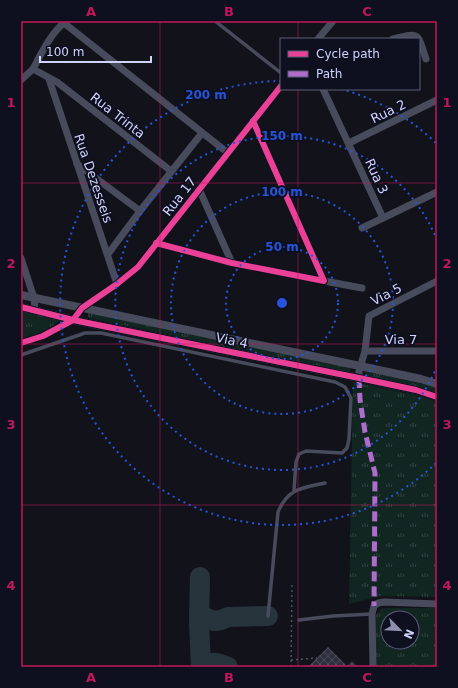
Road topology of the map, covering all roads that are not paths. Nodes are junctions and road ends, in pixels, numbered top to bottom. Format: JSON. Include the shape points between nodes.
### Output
{"nodes":[{"id":1,"x":215,"y":21,"type":"edge"},
{"id":2,"x":333,"y":21,"type":"edge"},
{"id":3,"x":319,"y":38,"type":"edge"},
{"id":4,"x":397,"y":38,"type":"edge"},
{"id":5,"x":419,"y":38,"type":"edge"},
{"id":6,"x":420,"y":41,"type":"edge"},
{"id":7,"x":426,"y":59,"type":"dead end"},
{"id":8,"x":33,"y":69,"type":"junction"},
{"id":9,"x":280,"y":72,"type":"edge"},
{"id":10,"x":49,"y":79,"type":"junction"},
{"id":11,"x":21,"y":80,"type":"edge"},
{"id":12,"x":280,"y":87,"type":"edge"},
{"id":13,"x":323,"y":90,"type":"edge"},
{"id":14,"x":437,"y":100,"type":"edge"},
{"id":15,"x":253,"y":121,"type":"junction"},
{"id":16,"x":202,"y":132,"type":"junction"},
{"id":17,"x":349,"y":143,"type":"junction"},
{"id":18,"x":228,"y":153,"type":"junction"},
{"id":19,"x":77,"y":164,"type":"junction"},
{"id":20,"x":171,"y":171,"type":"junction"},
{"id":21,"x":199,"y":189,"type":"junction"},
{"id":22,"x":437,"y":192,"type":"edge"},
{"id":23,"x":140,"y":211,"type":"junction"},
{"id":24,"x":383,"y":218,"type":"junction"},
{"id":25,"x":362,"y":228,"type":"dead end"},
{"id":26,"x":156,"y":243,"type":"junction"},
{"id":27,"x":108,"y":254,"type":"junction"},
{"id":28,"x":21,"y":258,"type":"edge"},
{"id":29,"x":232,"y":263,"type":"junction"},
{"id":30,"x":324,"y":281,"type":"junction"},
{"id":31,"x":437,"y":281,"type":"edge"},
{"id":32,"x":117,"y":284,"type":"junction"},
{"id":33,"x":426,"y":287,"type":"junction"},
{"id":34,"x":437,"y":287,"type":"edge"},
{"id":35,"x":362,"y":288,"type":"dead end"},
{"id":36,"x":21,"y":295,"type":"edge"},
{"id":37,"x":34,"y":298,"type":"junction"},
{"id":38,"x":21,"y":307,"type":"edge"},
{"id":39,"x":82,"y":308,"type":"junction"},
{"id":40,"x":35,"y":310,"type":"junction"},
{"id":41,"x":73,"y":320,"type":"junction"},
{"id":42,"x":21,"y":343,"type":"edge"},
{"id":43,"x":365,"y":351,"type":"junction"},
{"id":44,"x":437,"y":351,"type":"edge"},
{"id":45,"x":21,"y":355,"type":"edge"},
{"id":46,"x":360,"y":366,"type":"junction"},
{"id":47,"x":359,"y":378,"type":"junction"},
{"id":48,"x":437,"y":384,"type":"edge"},
{"id":49,"x":437,"y":397,"type":"edge"},
{"id":50,"x":325,"y":483,"type":"dead end"},
{"id":51,"x":294,"y":490,"type":"junction"},
{"id":52,"x":437,"y":604,"type":"edge"},
{"id":53,"x":372,"y":614,"type":"junction"},
{"id":54,"x":268,"y":616,"type":"dead end"},
{"id":55,"x":299,"y":620,"type":"dead end"},
{"id":56,"x":373,"y":667,"type":"edge"}],
"edges":[{"from":1,"to":9,"type":"lane"},
{"from":2,"to":3,"type":"street"},
{"from":4,"to":5,"type":"street","via":[[409,35],[416,35]]},
{"from":6,"to":7,"type":"street"},
{"from":8,"to":10,"type":"street","name":"Rua Trinta"},
{"from":8,"to":11,"type":"street"},
{"from":8,"to":16,"type":"street","via":[[43,50],[64,23]]},
{"from":10,"to":19,"type":"street","name":"Rua Dezesseis"},
{"from":10,"to":20,"type":"street","name":"Rua Trinta","via":[[58,82]]},
{"from":12,"to":15,"type":"street","name":"Rua 17"},
{"from":13,"to":17,"type":"street","name":"Rua 3"},
{"from":14,"to":17,"type":"street","name":"Rua 2"},
{"from":15,"to":18,"type":"street","name":"Rua 17"},
{"from":15,"to":30,"type":"street"},
{"from":16,"to":18,"type":"street"},
{"from":16,"to":20,"type":"street"},
{"from":17,"to":24,"type":"street","name":"Rua 3"},
{"from":18,"to":21,"type":"street","name":"Rua 17"},
{"from":19,"to":23,"type":"street"},
{"from":19,"to":27,"type":"street","name":"Rua Dezesseis"},
{"from":20,"to":23,"type":"street"},
{"from":21,"to":26,"type":"street","name":"Rua 17"},
{"from":21,"to":29,"type":"street"},
{"from":22,"to":24,"type":"street"},
{"from":23,"to":27,"type":"street"},
{"from":24,"to":25,"type":"street"},
{"from":26,"to":29,"type":"street"},
{"from":26,"to":32,"type":"street","name":"Rua 17","via":[[138,267]]},
{"from":27,"to":32,"type":"street","name":"Rua Dezesseis"},
{"from":28,"to":37,"type":"street"},
{"from":29,"to":30,"type":"street"},
{"from":30,"to":35,"type":"street"},
{"from":31,"to":33,"type":"street","name":"Via 5"},
{"from":32,"to":39,"type":"street","name":"Rua 17"},
{"from":33,"to":34,"type":"street"},
{"from":33,"to":43,"type":"street","name":"Via 5","via":[[369,316]]},
{"from":36,"to":37,"type":"street","name":"Via 4"},
{"from":37,"to":39,"type":"street","name":"Via 4"},
{"from":37,"to":40,"type":"street"},
{"from":38,"to":40,"type":"street","name":"Via 4"},
{"from":39,"to":41,"type":"street","name":"Rua 17"},
{"from":39,"to":46,"type":"street","name":"Via 4"},
{"from":40,"to":41,"type":"street","name":"Via 4"},
{"from":41,"to":42,"type":"street","via":[[43,336]]},
{"from":41,"to":47,"type":"street","name":"Via 4"},
{"from":43,"to":44,"type":"street","name":"Via 7"},
{"from":43,"to":46,"type":"street","name":"Via 5"},
{"from":45,"to":51,"type":"lane","via":[[85,333],[101,333],[336,382],[345,387],[351,398],[347,448],[342,453],[306,451],[299,454]]},
{"from":46,"to":47,"type":"street","name":"Via 5"},
{"from":46,"to":48,"type":"street","name":"Via 4"},
{"from":47,"to":49,"type":"street","name":"Via 4"},
{"from":50,"to":51,"type":"lane"},
{"from":51,"to":54,"type":"lane","via":[[282,502],[278,512]]},
{"from":52,"to":53,"type":"street","via":[[384,602],[374,606]]},
{"from":53,"to":55,"type":"lane"},
{"from":53,"to":56,"type":"street"}]}
